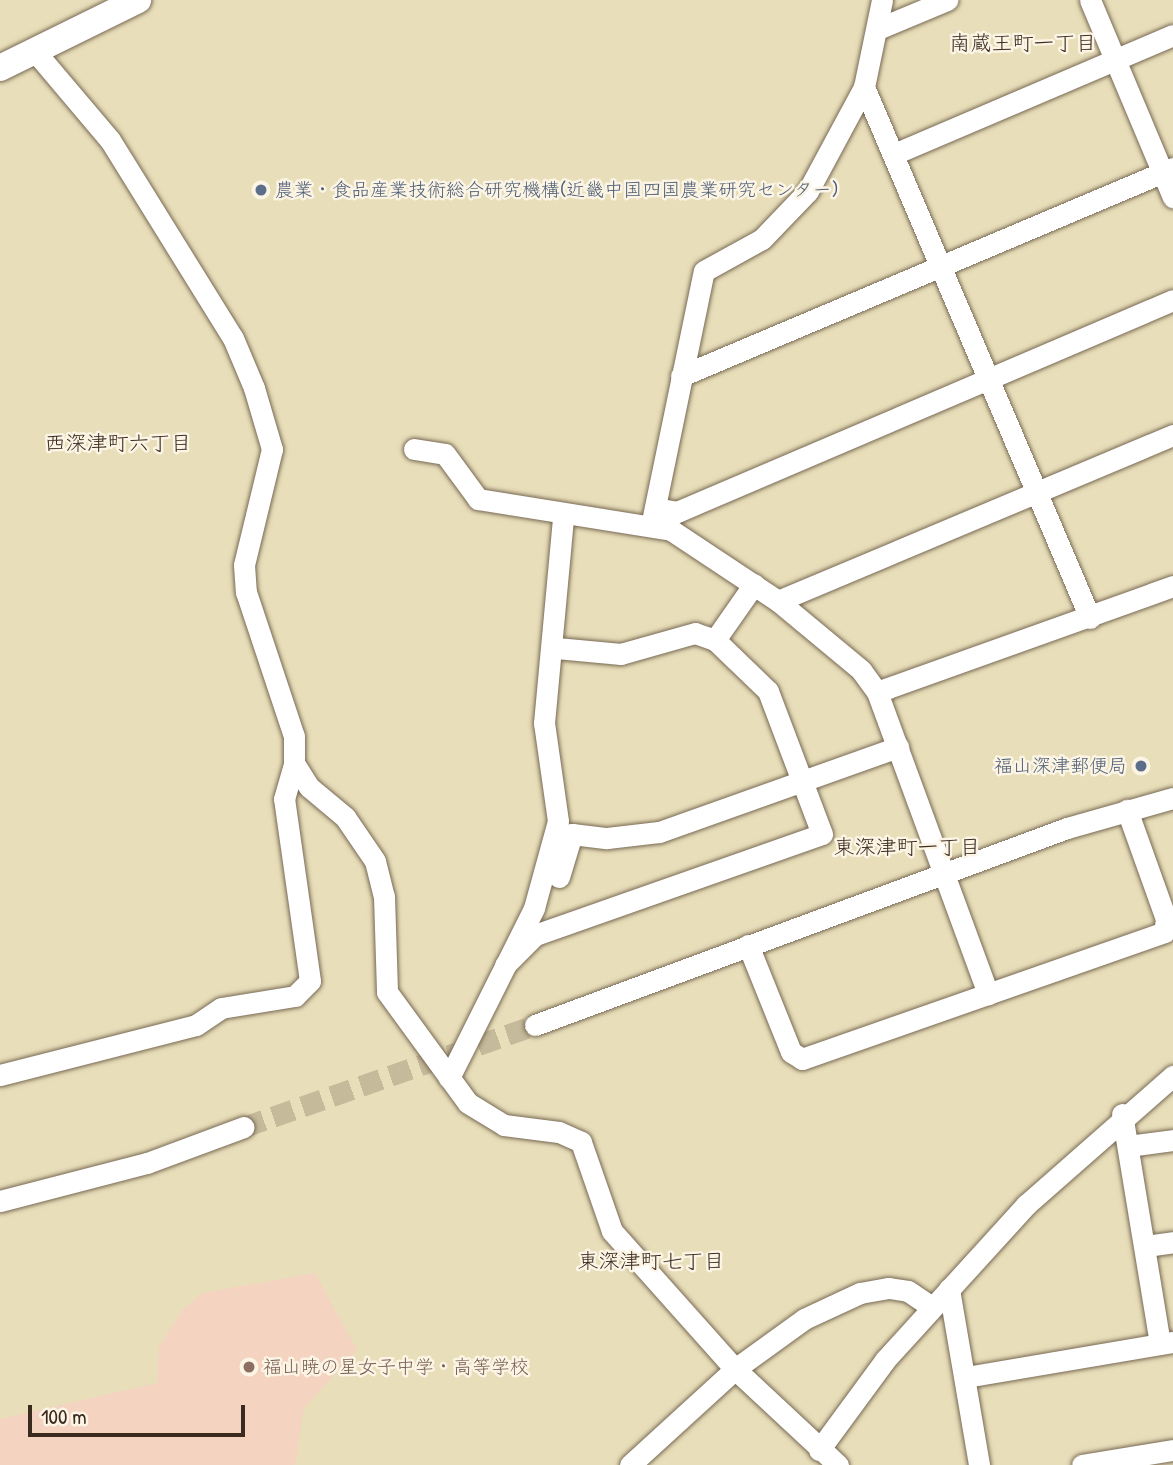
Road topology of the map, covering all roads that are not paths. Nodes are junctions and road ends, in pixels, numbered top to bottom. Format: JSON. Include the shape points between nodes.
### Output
{"nodes":[{"id":1,"x":138,"y":0,"type":"edge"},
{"id":2,"x":882,"y":0,"type":"edge"},
{"id":3,"x":947,"y":0,"type":"edge"},
{"id":4,"x":1090,"y":0,"type":"edge"},
{"id":5,"x":880,"y":28,"type":"junction"},
{"id":6,"x":1173,"y":35,"type":"edge"},
{"id":7,"x":33,"y":50,"type":"junction"},
{"id":8,"x":1115,"y":61,"type":"junction"},
{"id":9,"x":0,"y":68,"type":"edge"},
{"id":10,"x":864,"y":87,"type":"junction"},
{"id":11,"x":894,"y":155,"type":"junction"},
{"id":12,"x":1168,"y":170,"type":"edge"},
{"id":13,"x":1173,"y":197,"type":"edge"},
{"id":14,"x":940,"y":265,"type":"junction"},
{"id":15,"x":1173,"y":300,"type":"edge"},
{"id":16,"x":681,"y":376,"type":"junction"},
{"id":17,"x":988,"y":380,"type":"junction"},
{"id":18,"x":1173,"y":435,"type":"edge"},
{"id":19,"x":414,"y":449,"type":"dead end"},
{"id":20,"x":1036,"y":495,"type":"junction"},
{"id":21,"x":564,"y":517,"type":"junction"},
{"id":22,"x":653,"y":517,"type":"junction"},
{"id":23,"x":754,"y":584,"type":"junction"},
{"id":24,"x":1173,"y":586,"type":"edge"},
{"id":25,"x":778,"y":601,"type":"junction"},
{"id":26,"x":1090,"y":618,"type":"junction"},
{"id":27,"x":715,"y":640,"type":"junction"},
{"id":28,"x":556,"y":648,"type":"junction"},
{"id":29,"x":877,"y":692,"type":"junction"},
{"id":30,"x":898,"y":747,"type":"junction"},
{"id":31,"x":293,"y":763,"type":"junction"},
{"id":32,"x":805,"y":782,"type":"junction"},
{"id":33,"x":1173,"y":798,"type":"edge"},
{"id":34,"x":1127,"y":810,"type":"junction"},
{"id":35,"x":942,"y":875,"type":"junction"},
{"id":36,"x":535,"y":935,"type":"junction"},
{"id":37,"x":748,"y":945,"type":"junction"},
{"id":38,"x":505,"y":965,"type":"junction"},
{"id":39,"x":988,"y":994,"type":"junction"},
{"id":40,"x":535,"y":1025,"type":"tunnel mouth"},
{"id":41,"x":0,"y":1075,"type":"edge"},
{"id":42,"x":1173,"y":1076,"type":"edge"},
{"id":43,"x":449,"y":1078,"type":"junction"},
{"id":44,"x":1122,"y":1114,"type":"junction"},
{"id":45,"x":244,"y":1128,"type":"tunnel mouth"},
{"id":46,"x":1173,"y":1140,"type":"edge"},
{"id":47,"x":1128,"y":1146,"type":"junction"},
{"id":48,"x":0,"y":1201,"type":"edge"},
{"id":49,"x":1173,"y":1242,"type":"edge"},
{"id":50,"x":1146,"y":1246,"type":"junction"},
{"id":51,"x":949,"y":1289,"type":"junction"},
{"id":52,"x":932,"y":1307,"type":"junction"},
{"id":53,"x":1167,"y":1343,"type":"edge"},
{"id":54,"x":735,"y":1369,"type":"junction"},
{"id":55,"x":966,"y":1377,"type":"junction"},
{"id":56,"x":819,"y":1450,"type":"junction"},
{"id":57,"x":1173,"y":1450,"type":"edge"},
{"id":58,"x":630,"y":1465,"type":"edge"},
{"id":59,"x":838,"y":1465,"type":"edge"},
{"id":60,"x":979,"y":1465,"type":"edge"},
{"id":61,"x":1082,"y":1465,"type":"edge"}],
"edges":[{"from":1,"to":7,"type":"main road"},
{"from":2,"to":5,"type":"street"},
{"from":3,"to":5,"type":"street"},
{"from":4,"to":8,"type":"street"},
{"from":5,"to":10,"type":"street"},
{"from":6,"to":8,"type":"street"},
{"from":7,"to":9,"type":"main road"},
{"from":7,"to":31,"type":"street","via":[[110,139],[233,338],[254,388],[272,449],[244,565],[246,592],[293,736]]},
{"from":8,"to":11,"type":"street"},
{"from":8,"to":12,"type":"street"},
{"from":10,"to":11,"type":"street"},
{"from":10,"to":16,"type":"street","via":[[790,214],[762,239],[704,271]]},
{"from":11,"to":14,"type":"street"},
{"from":12,"to":13,"type":"street"},
{"from":12,"to":14,"type":"street"},
{"from":14,"to":16,"type":"street"},
{"from":14,"to":17,"type":"street"},
{"from":15,"to":17,"type":"street"},
{"from":16,"to":22,"type":"street"},
{"from":17,"to":20,"type":"street"},
{"from":17,"to":22,"type":"street","via":[[677,512]]},
{"from":18,"to":20,"type":"street"},
{"from":19,"to":21,"type":"street","via":[[446,454],[478,499]]},
{"from":20,"to":25,"type":"street"},
{"from":20,"to":26,"type":"street"},
{"from":21,"to":22,"type":"street"},
{"from":21,"to":28,"type":"street"},
{"from":22,"to":23,"type":"street"},
{"from":23,"to":25,"type":"street"},
{"from":23,"to":27,"type":"street"},
{"from":24,"to":26,"type":"street"},
{"from":25,"to":29,"type":"street","via":[[861,670]]},
{"from":26,"to":29,"type":"street"},
{"from":27,"to":28,"type":"street","via":[[695,633],[621,654]]},
{"from":27,"to":32,"type":"street","via":[[768,691]]},
{"from":28,"to":38,"type":"street","via":[[544,723],[558,821],[547,873]]},
{"from":29,"to":30,"type":"street"},
{"from":30,"to":32,"type":"street"},
{"from":30,"to":35,"type":"street"},
{"from":31,"to":41,"type":"street","via":[[284,799],[310,981],[295,996],[221,1008],[196,1025]]},
{"from":31,"to":43,"type":"street","via":[[309,788],[345,817],[375,861],[384,896],[387,992]]},
{"from":32,"to":36,"type":"street","via":[[659,832],[607,838],[572,834]]},
{"from":32,"to":36,"type":"street","via":[[822,834]]},
{"from":33,"to":34,"type":"street"},
{"from":34,"to":35,"type":"street"},
{"from":34,"to":39,"type":"street","via":[[1166,919],[1164,932]]},
{"from":35,"to":37,"type":"street"},
{"from":35,"to":39,"type":"street"},
{"from":36,"to":38,"type":"street"},
{"from":37,"to":39,"type":"street","via":[[791,1052],[802,1059]]},
{"from":37,"to":40,"type":"street"},
{"from":38,"to":43,"type":"street"},
{"from":42,"to":44,"type":"street"},
{"from":43,"to":54,"type":"street","via":[[468,1103],[505,1125],[559,1132],[581,1142],[612,1231]]},
{"from":44,"to":47,"type":"street"},
{"from":44,"to":51,"type":"street"},
{"from":45,"to":48,"type":"street","via":[[147,1163]]},
{"from":46,"to":47,"type":"street"},
{"from":47,"to":50,"type":"street"},
{"from":49,"to":50,"type":"street"},
{"from":50,"to":53,"type":"street"},
{"from":51,"to":52,"type":"street"},
{"from":51,"to":55,"type":"street"},
{"from":52,"to":54,"type":"street","via":[[908,1291],[860,1293],[804,1319]]},
{"from":52,"to":56,"type":"street"},
{"from":53,"to":55,"type":"street"},
{"from":54,"to":56,"type":"street"},
{"from":54,"to":58,"type":"street"},
{"from":55,"to":60,"type":"street"},
{"from":56,"to":59,"type":"street"},
{"from":57,"to":61,"type":"street"}]}
